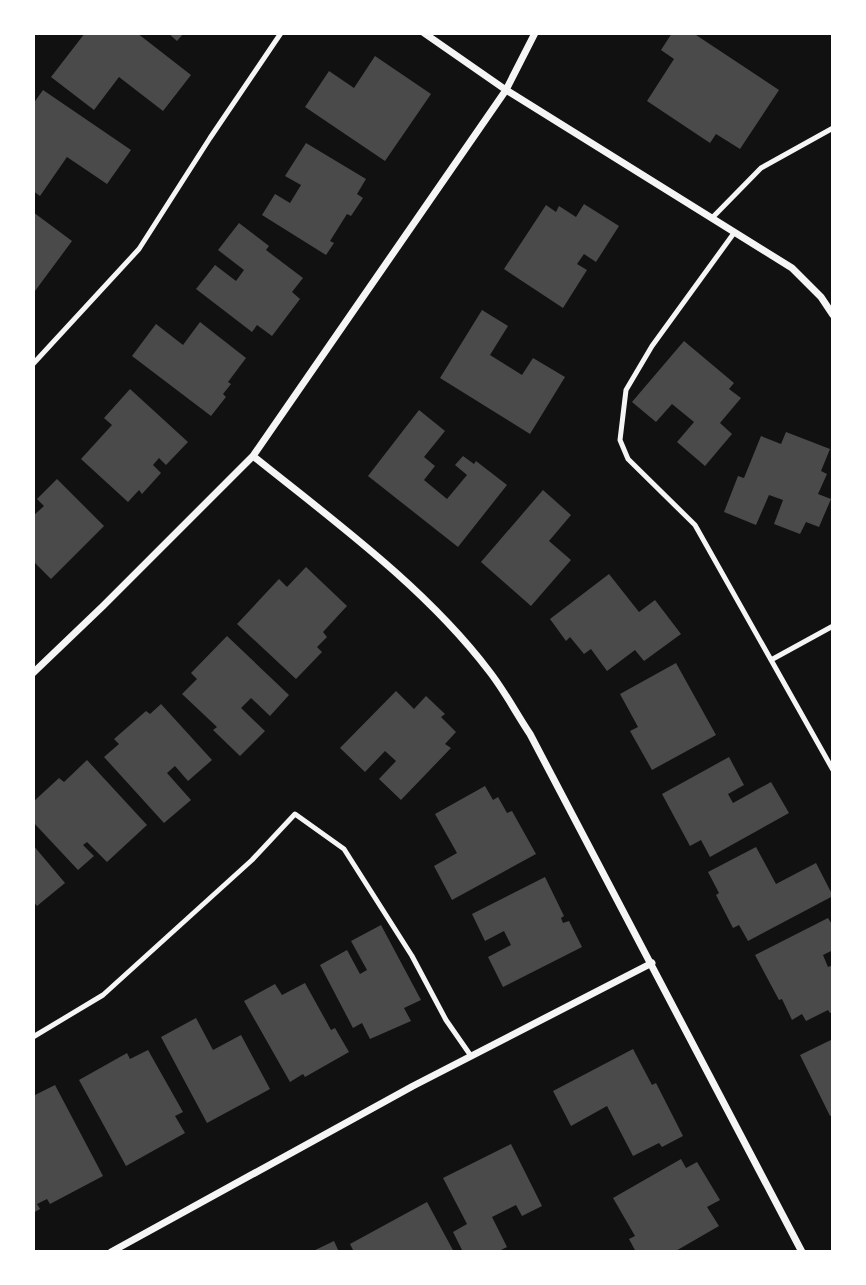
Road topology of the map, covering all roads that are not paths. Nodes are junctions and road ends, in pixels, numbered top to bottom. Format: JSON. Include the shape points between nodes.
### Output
{"nodes":[{"id":1,"x":281,"y":33,"type":"edge"},
{"id":2,"x":424,"y":33,"type":"edge"},
{"id":3,"x":535,"y":33,"type":"edge"},
{"id":4,"x":506,"y":90,"type":"junction"},
{"id":5,"x":833,"y":128,"type":"edge"},
{"id":6,"x":712,"y":218,"type":"junction"},
{"id":7,"x":734,"y":233,"type":"junction"},
{"id":8,"x":833,"y":315,"type":"edge"},
{"id":9,"x":33,"y":364,"type":"edge"},
{"id":10,"x":253,"y":456,"type":"junction"},
{"id":11,"x":833,"y":626,"type":"edge"},
{"id":12,"x":771,"y":660,"type":"junction"},
{"id":13,"x":33,"y":673,"type":"edge"},
{"id":14,"x":833,"y":770,"type":"edge"},
{"id":15,"x":652,"y":963,"type":"junction"},
{"id":16,"x":33,"y":1037,"type":"edge"},
{"id":17,"x":471,"y":1056,"type":"junction"},
{"id":18,"x":111,"y":1252,"type":"edge"},
{"id":19,"x":802,"y":1252,"type":"edge"}],
"edges":[{"from":1,"to":9,"type":"lane","via":[[139,249]]},
{"from":2,"to":4,"type":"street"},
{"from":3,"to":4,"type":"street"},
{"from":4,"to":6,"type":"street"},
{"from":4,"to":10,"type":"street"},
{"from":5,"to":6,"type":"lane","via":[[761,168]]},
{"from":6,"to":7,"type":"street"},
{"from":7,"to":8,"type":"street","via":[[792,268]]},
{"from":7,"to":12,"type":"lane","via":[[652,346],[626,390],[620,440],[628,459],[695,525]]},
{"from":10,"to":13,"type":"street"},
{"from":10,"to":15,"type":"street","via":[[408,585],[490,671],[530,734]]},
{"from":11,"to":12,"type":"lane"},
{"from":12,"to":14,"type":"lane"},
{"from":15,"to":17,"type":"street"},
{"from":15,"to":19,"type":"street"},
{"from":16,"to":17,"type":"lane","via":[[103,995],[253,860],[295,814],[344,849]]},
{"from":17,"to":18,"type":"street"}]}
